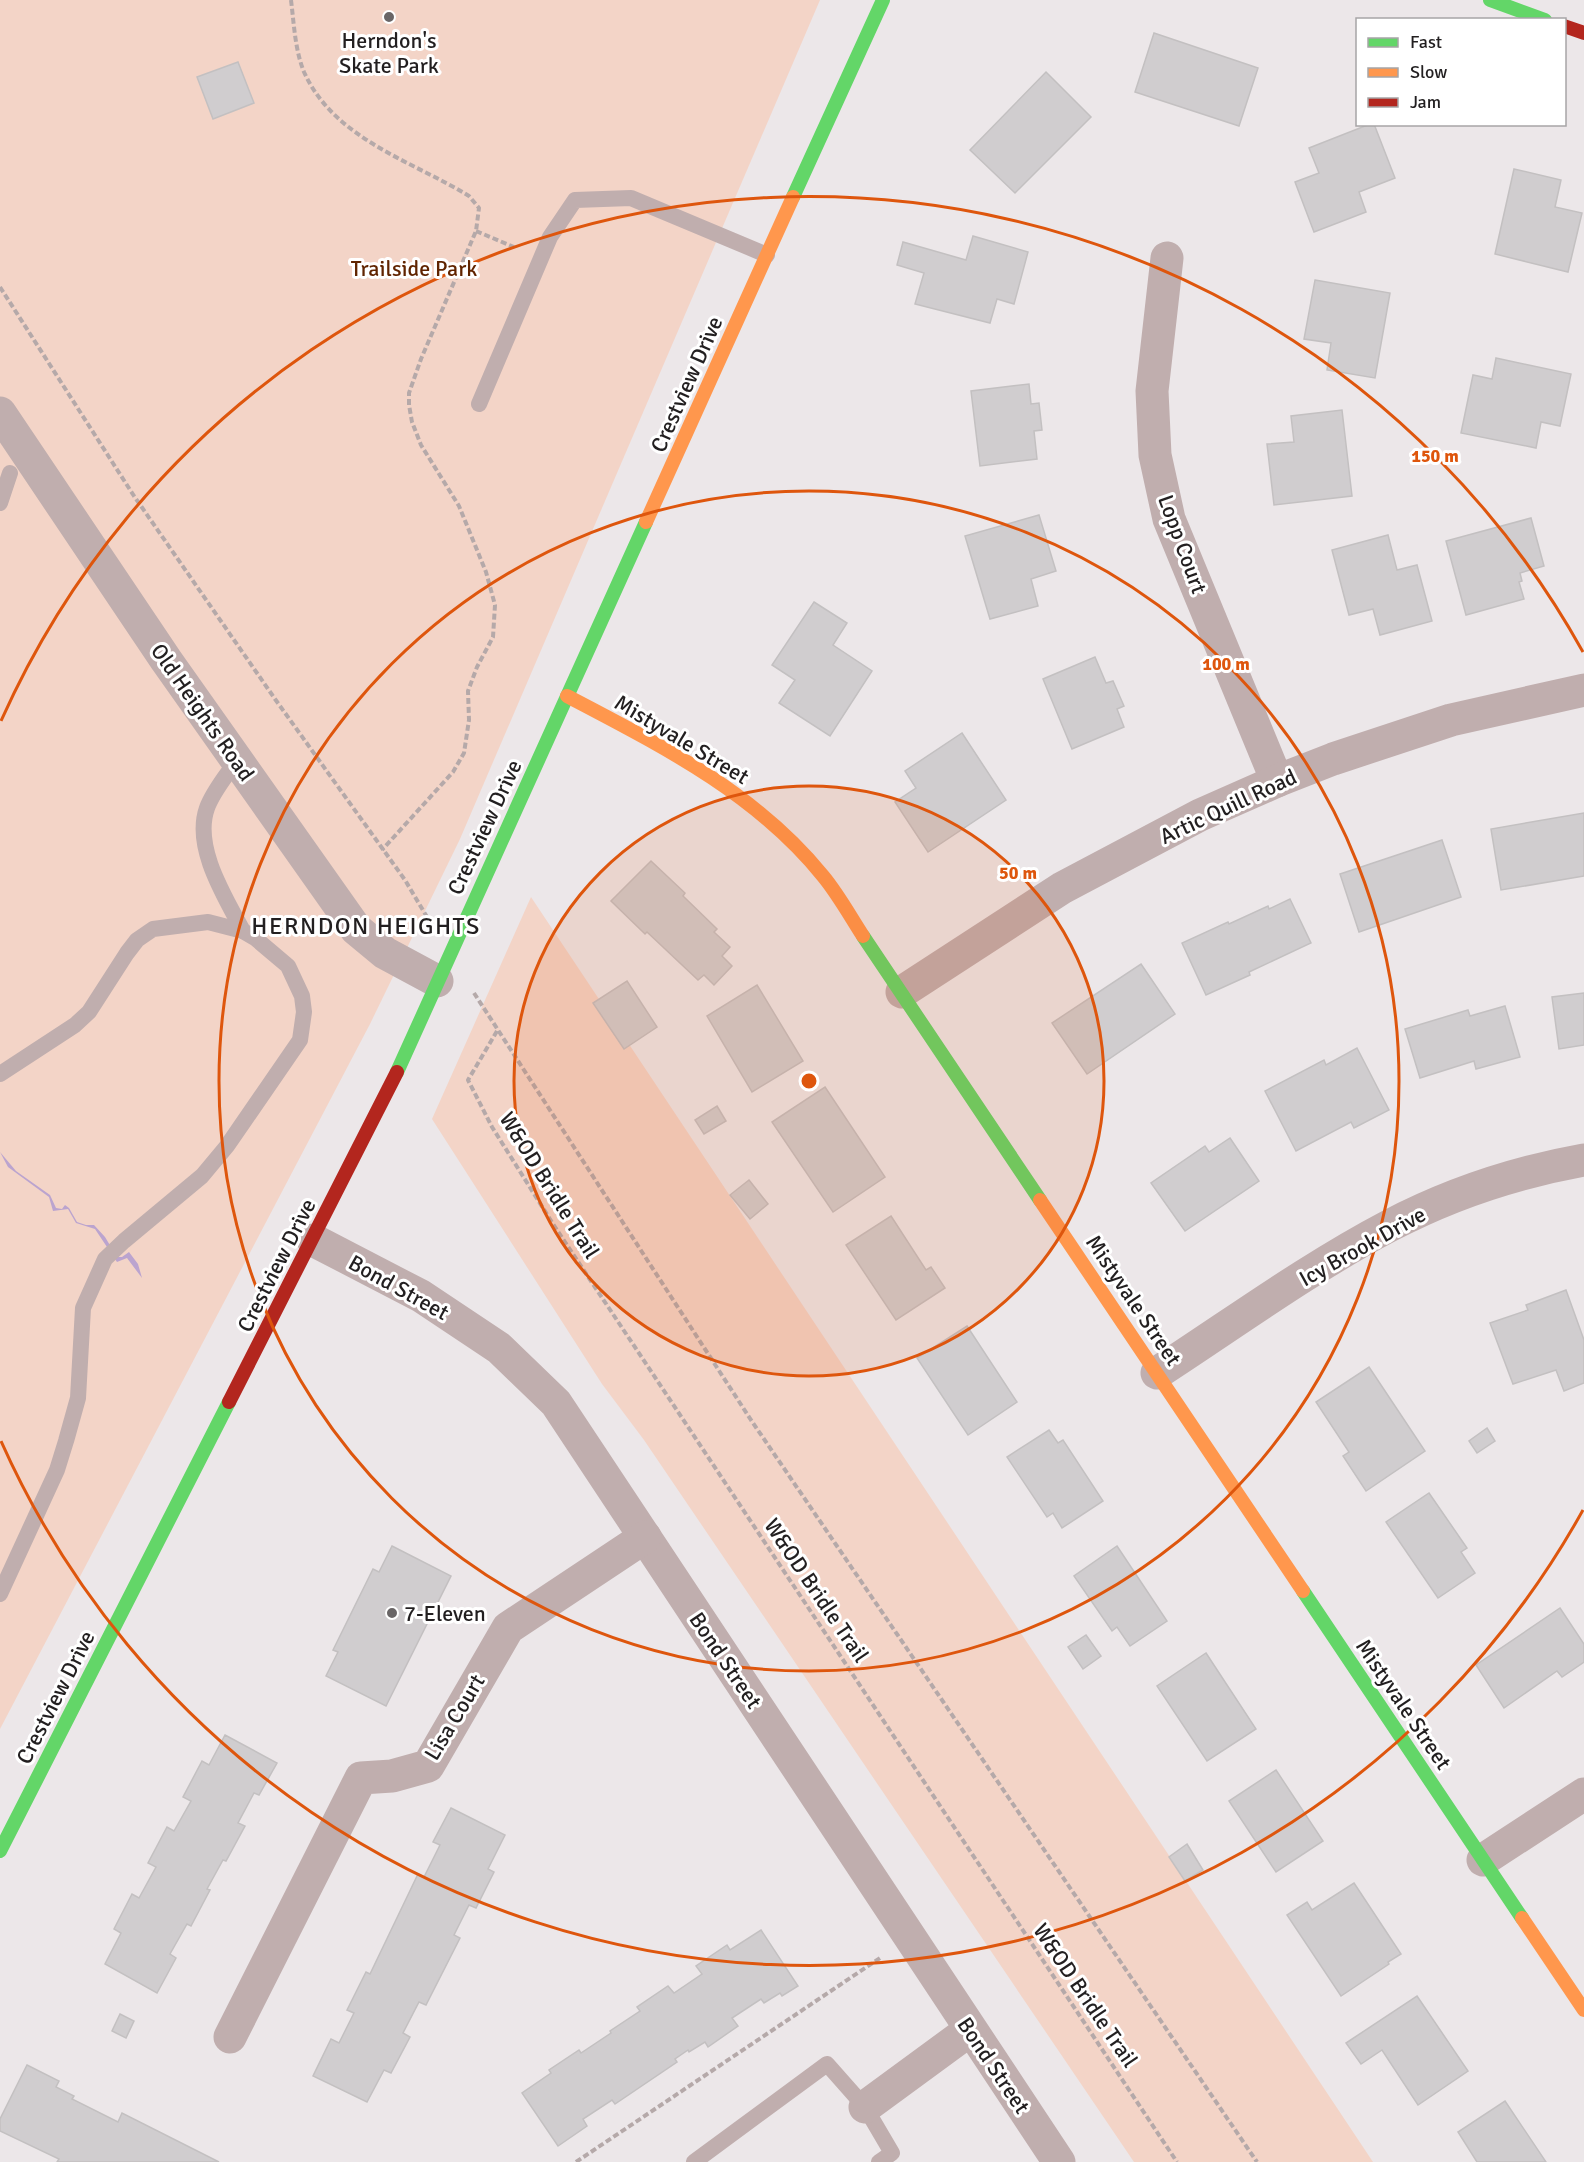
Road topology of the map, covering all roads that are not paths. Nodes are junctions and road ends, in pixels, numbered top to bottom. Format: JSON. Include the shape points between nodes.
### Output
{"nodes":[{"id":1,"x":883,"y":0,"type":"edge"},
{"id":2,"x":1490,"y":0,"type":"edge"},
{"id":3,"x":1540,"y":18,"type":"edge"},
{"id":4,"x":1566,"y":28,"type":"edge"},
{"id":5,"x":1584,"y":33,"type":"edge"},
{"id":6,"x":767,"y":255,"type":"junction"},
{"id":7,"x":1167,"y":258,"type":"dead end"},
{"id":8,"x":479,"y":404,"type":"dead end"},
{"id":9,"x":0,"y":413,"type":"edge"},
{"id":10,"x":10,"y":473,"type":"dead end"},
{"id":11,"x":0,"y":503,"type":"edge"},
{"id":12,"x":1584,"y":690,"type":"edge"},
{"id":13,"x":567,"y":696,"type":"junction"},
{"id":14,"x":237,"y":760,"type":"junction"},
{"id":15,"x":1277,"y":781,"type":"junction"},
{"id":16,"x":243,"y":931,"type":"junction"},
{"id":17,"x":443,"y":967,"type":"junction"},
{"id":18,"x":902,"y":992,"type":"junction"},
{"id":19,"x":0,"y":1074,"type":"edge"},
{"id":20,"x":1584,"y":1160,"type":"edge"},
{"id":21,"x":313,"y":1240,"type":"junction"},
{"id":22,"x":1157,"y":1373,"type":"junction"},
{"id":23,"x":645,"y":1537,"type":"junction"},
{"id":24,"x":0,"y":1594,"type":"edge"},
{"id":25,"x":1584,"y":1794,"type":"edge"},
{"id":26,"x":0,"y":1851,"type":"edge"},
{"id":27,"x":1483,"y":1860,"type":"junction"},
{"id":28,"x":1584,"y":2010,"type":"edge"},
{"id":29,"x":970,"y":2030,"type":"junction"},
{"id":30,"x":230,"y":2037,"type":"dead end"},
{"id":31,"x":865,"y":2107,"type":"junction"},
{"id":32,"x":694,"y":2162,"type":"edge"},
{"id":33,"x":879,"y":2162,"type":"edge"},
{"id":34,"x":1059,"y":2162,"type":"edge"}],
"edges":[{"from":1,"to":6,"type":"main road","name":"Crestview Drive"},
{"from":2,"to":3,"type":"main road"},
{"from":4,"to":5,"type":"main road"},
{"from":6,"to":8,"type":"lane","via":[[631,198],[575,200],[550,237]]},
{"from":6,"to":13,"type":"main road","name":"Crestview Drive"},
{"from":7,"to":15,"type":"street","name":"Lopp Court","via":[[1152,391],[1155,455],[1169,519]]},
{"from":9,"to":14,"type":"street","name":"Old Heights Road"},
{"from":10,"to":11,"type":"lane"},
{"from":12,"to":15,"type":"street","name":"Artic Quill Road","via":[[1451,720]]},
{"from":13,"to":17,"type":"main road","name":"Crestview Drive"},
{"from":13,"to":18,"type":"main road","name":"Mistyvale Street","via":[[675,754],[726,786],[777,826],[823,876]]},
{"from":14,"to":16,"type":"lane","via":[[208,805],[203,821],[206,852]]},
{"from":14,"to":17,"type":"street","name":"Old Heights Road","via":[[356,929],[385,953]]},
{"from":15,"to":18,"type":"street","name":"Artic Quill Road","via":[[1200,815],[1062,888]]},
{"from":16,"to":19,"type":"lane","via":[[208,922],[153,929],[127,953],[89,1012]]},
{"from":16,"to":24,"type":"lane","via":[[288,966],[302,996],[300,1040],[202,1176],[105,1259],[83,1308],[78,1398],[63,1451]]},
{"from":17,"to":21,"type":"main road","name":"Crestview Drive","via":[[387,1094]]},
{"from":18,"to":22,"type":"main road","name":"Mistyvale Street"},
{"from":20,"to":22,"type":"street","name":"Icy Brook Drive","via":[[1545,1167],[1468,1191],[1392,1224]]},
{"from":21,"to":23,"type":"street","name":"Bond Street","via":[[421,1296],[499,1348],[556,1403]]},
{"from":21,"to":26,"type":"main road","name":"Crestview Drive"},
{"from":22,"to":27,"type":"main road","name":"Mistyvale Street"},
{"from":23,"to":29,"type":"street","name":"Bond Street"},
{"from":23,"to":30,"type":"street","name":"Lisa Court","via":[[508,1628],[428,1766],[392,1776],[361,1778]]},
{"from":25,"to":27,"type":"street"},
{"from":27,"to":28,"type":"main road","name":"Mistyvale Street"},
{"from":29,"to":31,"type":"street"},
{"from":29,"to":34,"type":"street","name":"Bond Street"},
{"from":31,"to":32,"type":"lane","via":[[827,2064]]},
{"from":31,"to":33,"type":"lane","via":[[892,2153]]}]}
